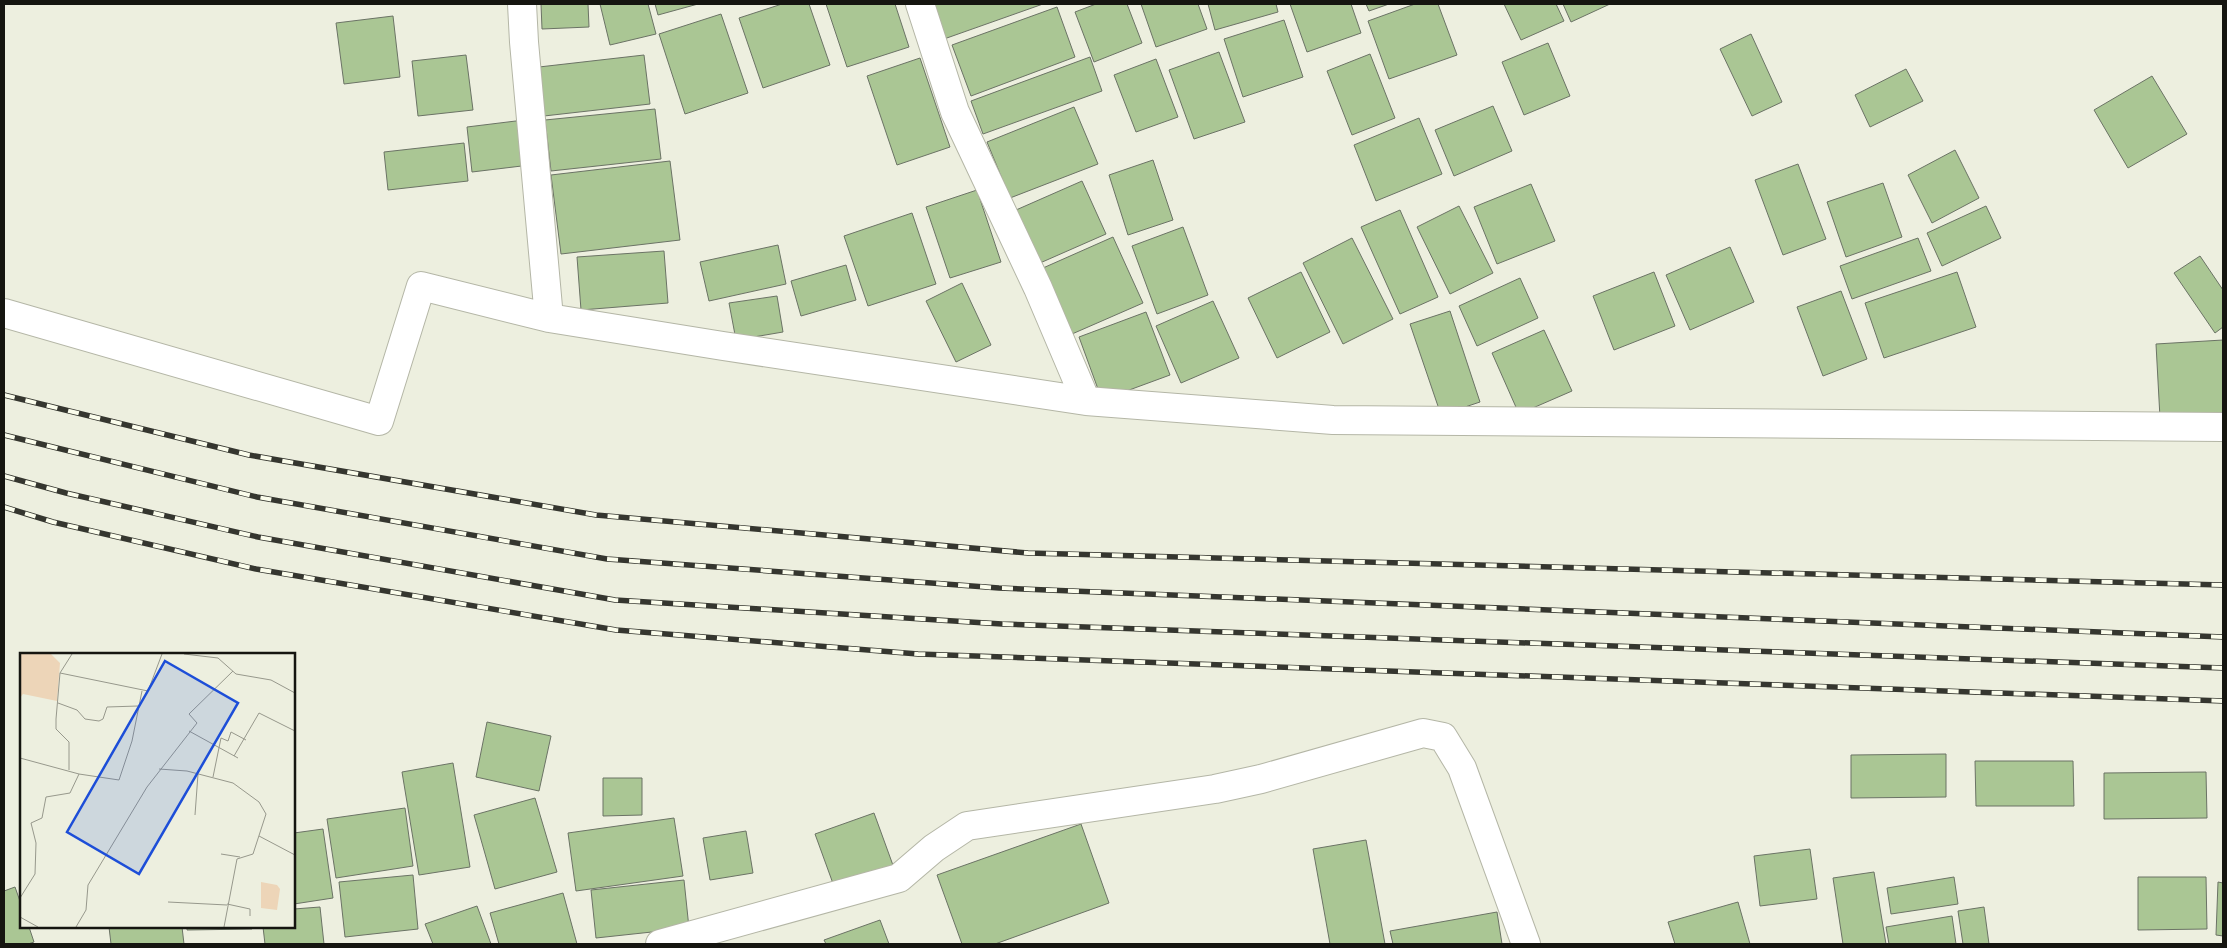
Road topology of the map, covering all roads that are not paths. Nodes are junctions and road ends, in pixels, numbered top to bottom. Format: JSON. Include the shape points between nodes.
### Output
{"nodes":[{"id":1,"x":522,"y":4,"type":"edge"},
{"id":2,"x":920,"y":4,"type":"edge"},
{"id":3,"x":4,"y":313,"type":"edge"},
{"id":4,"x":549,"y":318,"type":"junction"},
{"id":5,"x":1086,"y":401,"type":"junction"},
{"id":6,"x":2223,"y":427,"type":"edge"},
{"id":7,"x":660,"y":944,"type":"edge"},
{"id":8,"x":1526,"y":944,"type":"edge"}],
"edges":[{"from":1,"to":4,"type":"street"},
{"from":2,"to":5,"type":"street","via":[[955,112],[1038,288]]},
{"from":3,"to":4,"type":"street","via":[[379,421],[421,286]]},
{"from":4,"to":5,"type":"street"},
{"from":5,"to":6,"type":"street","via":[[1333,420]]},
{"from":7,"to":8,"type":"street","via":[[899,878],[934,848],[967,826],[1215,789],[1423,733],[1443,737],[1462,768]]}]}
